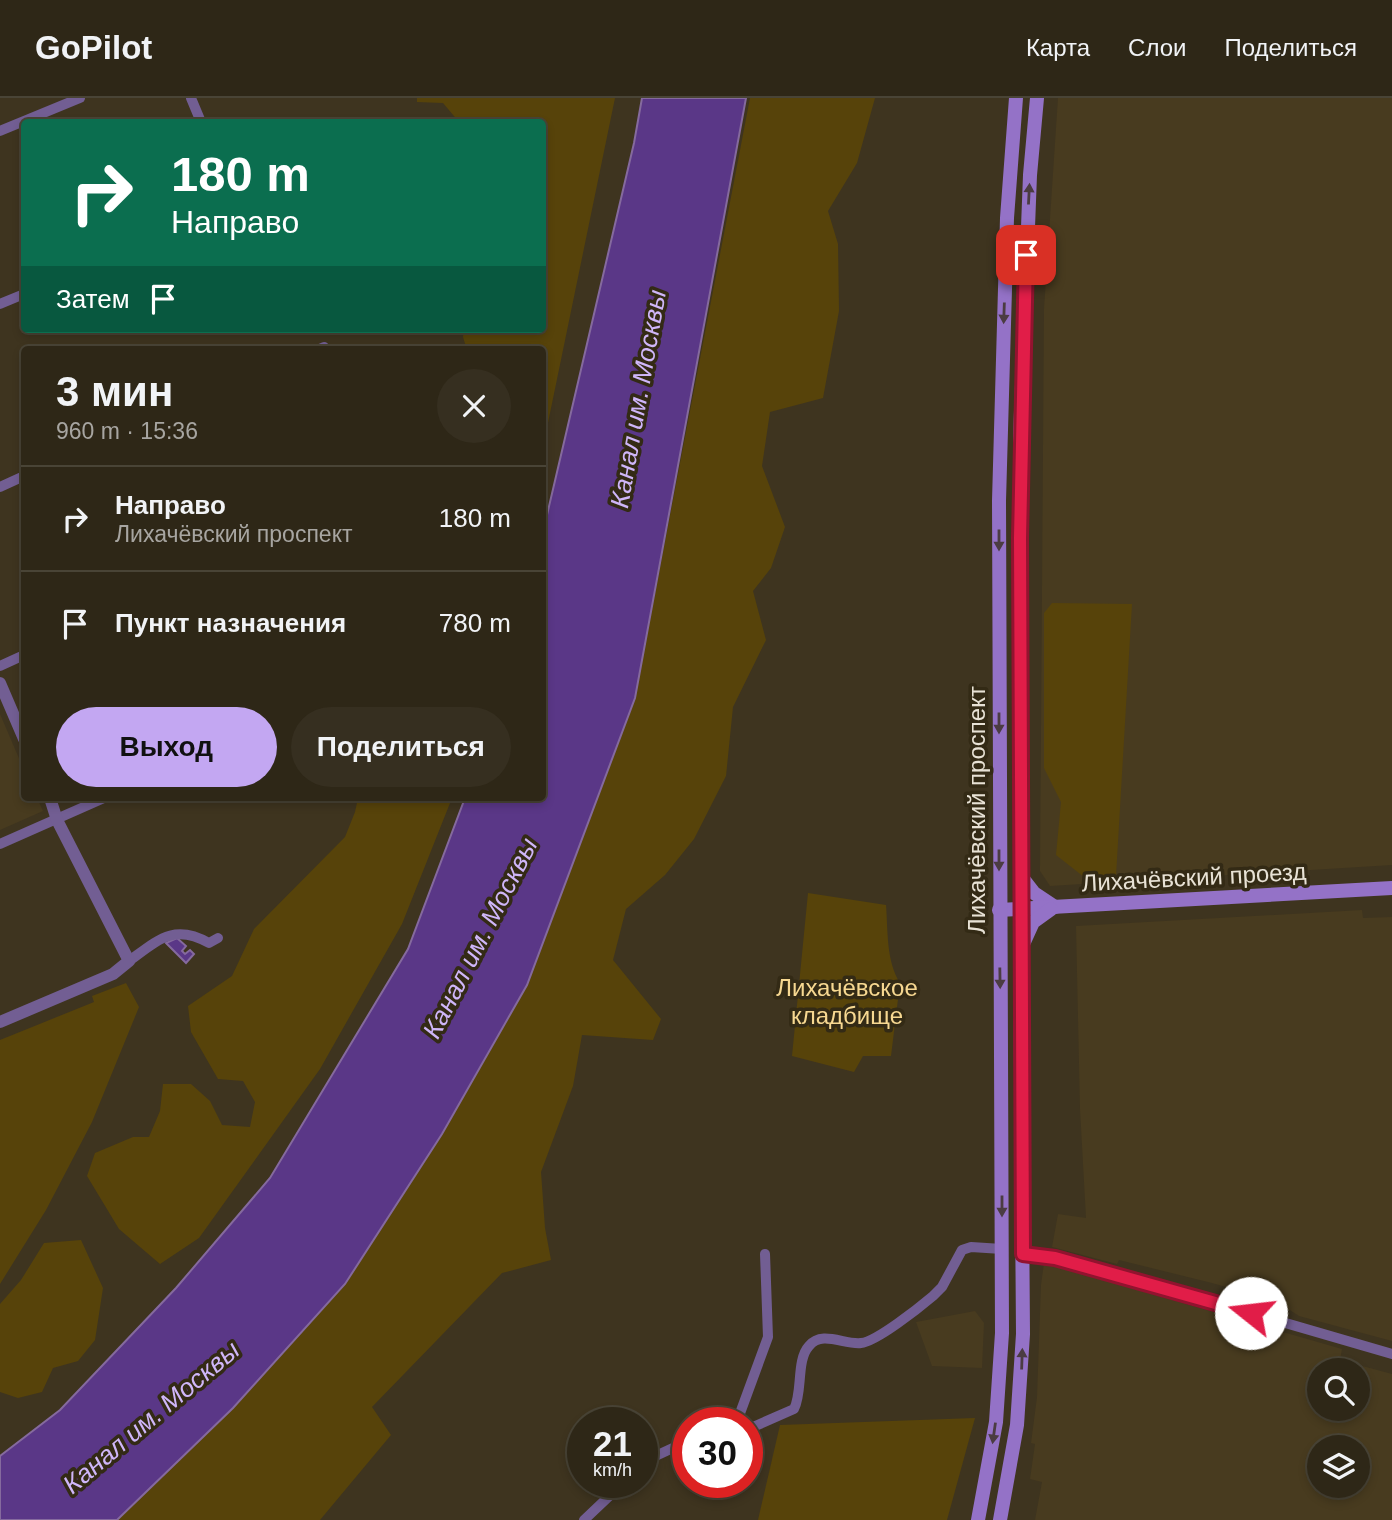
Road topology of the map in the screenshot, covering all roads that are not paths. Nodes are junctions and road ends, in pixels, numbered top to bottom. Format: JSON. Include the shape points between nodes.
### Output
{"nodes":[{"id":1,"x":80,"y":98,"type":"edge"},
{"id":2,"x":191,"y":98,"type":"edge"},
{"id":3,"x":1016,"y":98,"type":"edge"},
{"id":4,"x":1037,"y":98,"type":"edge"},
{"id":5,"x":29,"y":119,"type":"edge"},
{"id":6,"x":200,"y":119,"type":"edge"},
{"id":7,"x":21,"y":122,"type":"edge"},
{"id":8,"x":0,"y":131,"type":"edge"},
{"id":9,"x":21,"y":295,"type":"edge"},
{"id":10,"x":0,"y":304,"type":"edge"},
{"id":11,"x":21,"y":477,"type":"edge"},
{"id":12,"x":0,"y":487,"type":"edge"},
{"id":13,"x":21,"y":656,"type":"edge"},
{"id":14,"x":0,"y":666,"type":"edge"},
{"id":15,"x":0,"y":683,"type":"edge"},
{"id":16,"x":21,"y":732,"type":"edge"},
{"id":17,"x":51,"y":801,"type":"edge"},
{"id":18,"x":98,"y":801,"type":"edge"},
{"id":19,"x":57,"y":820,"type":"junction"},
{"id":20,"x":0,"y":844,"type":"edge"},
{"id":21,"x":1020,"y":875,"type":"junction"},
{"id":22,"x":1392,"y":888,"type":"edge"},
{"id":23,"x":1055,"y":907,"type":"junction"},
{"id":24,"x":1020,"y":909,"type":"junction"},
{"id":25,"x":999,"y":910,"type":"junction"},
{"id":26,"x":218,"y":938,"type":"dead end"},
{"id":27,"x":1020,"y":952,"type":"junction"},
{"id":28,"x":130,"y":961,"type":"junction"},
{"id":29,"x":0,"y":1022,"type":"edge"},
{"id":30,"x":1002,"y":1249,"type":"junction"},
{"id":31,"x":1023,"y":1254,"type":"junction"},
{"id":32,"x":765,"y":1255,"type":"dead end"},
{"id":33,"x":1392,"y":1354,"type":"edge"},
{"id":34,"x":742,"y":1407,"type":"edge"},
{"id":35,"x":763,"y":1423,"type":"edge"},
{"id":36,"x":607,"y":1498,"type":"edge"},
{"id":37,"x":584,"y":1520,"type":"edge"},
{"id":38,"x":978,"y":1520,"type":"edge"},
{"id":39,"x":1000,"y":1520,"type":"edge"}],
"edges":[{"from":1,"to":5,"type":"street"},
{"from":2,"to":6,"type":"street"},
{"from":3,"to":25,"type":"main road","name":"Лихачёвский проспект","one_way":true,"via":[[1000,437]]},
{"from":21,"to":4,"type":"main road","name":"Лихачёвский проспект","one_way":true,"via":[[1020,437]]},
{"from":7,"to":8,"type":"street"},
{"from":9,"to":10,"type":"street"},
{"from":11,"to":12,"type":"street"},
{"from":13,"to":14,"type":"street"},
{"from":15,"to":16,"type":"street"},
{"from":17,"to":19,"type":"street"},
{"from":18,"to":19,"type":"street"},
{"from":19,"to":20,"type":"street"},
{"from":19,"to":28,"type":"street"},
{"from":21,"to":23,"type":"main road","via":[[1034,893]]},
{"from":21,"to":24,"type":"main road","name":"Лихачёвский проспект"},
{"from":22,"to":23,"type":"main road","name":"Лихачёвский проезд"},
{"from":23,"to":24,"type":"main road","name":"Лихачёвский проезд"},
{"from":23,"to":27,"type":"main road","via":[[1033,922]]},
{"from":24,"to":25,"type":"main road","name":"Лихачёвский проезд"},
{"from":24,"to":27,"type":"main road","name":"Лихачёвский проспект"},
{"from":25,"to":30,"type":"main road","name":"Лихачёвский проспект","one_way":true},
{"from":26,"to":28,"type":"street","via":[[209,943],[189,934],[169,934]]},
{"from":27,"to":31,"type":"main road","name":"Лихачёвский проспект"},
{"from":28,"to":29,"type":"street","via":[[113,974]]},
{"from":30,"to":35,"type":"street","via":[[962,1250],[933,1296],[868,1342],[816,1340],[805,1352],[794,1409]]},
{"from":30,"to":38,"type":"main road","name":"Лихачёвский проспект","one_way":true,"via":[[1000,1377],[990,1466]]},
{"from":31,"to":33,"type":"street","via":[[1114,1273]]},
{"from":39,"to":31,"type":"main road","name":"Лихачёвский проспект","one_way":true,"via":[[1011,1470],[1021,1378]]},
{"from":32,"to":34,"type":"street","via":[[768,1337]]},
{"from":36,"to":37,"type":"street"}]}
